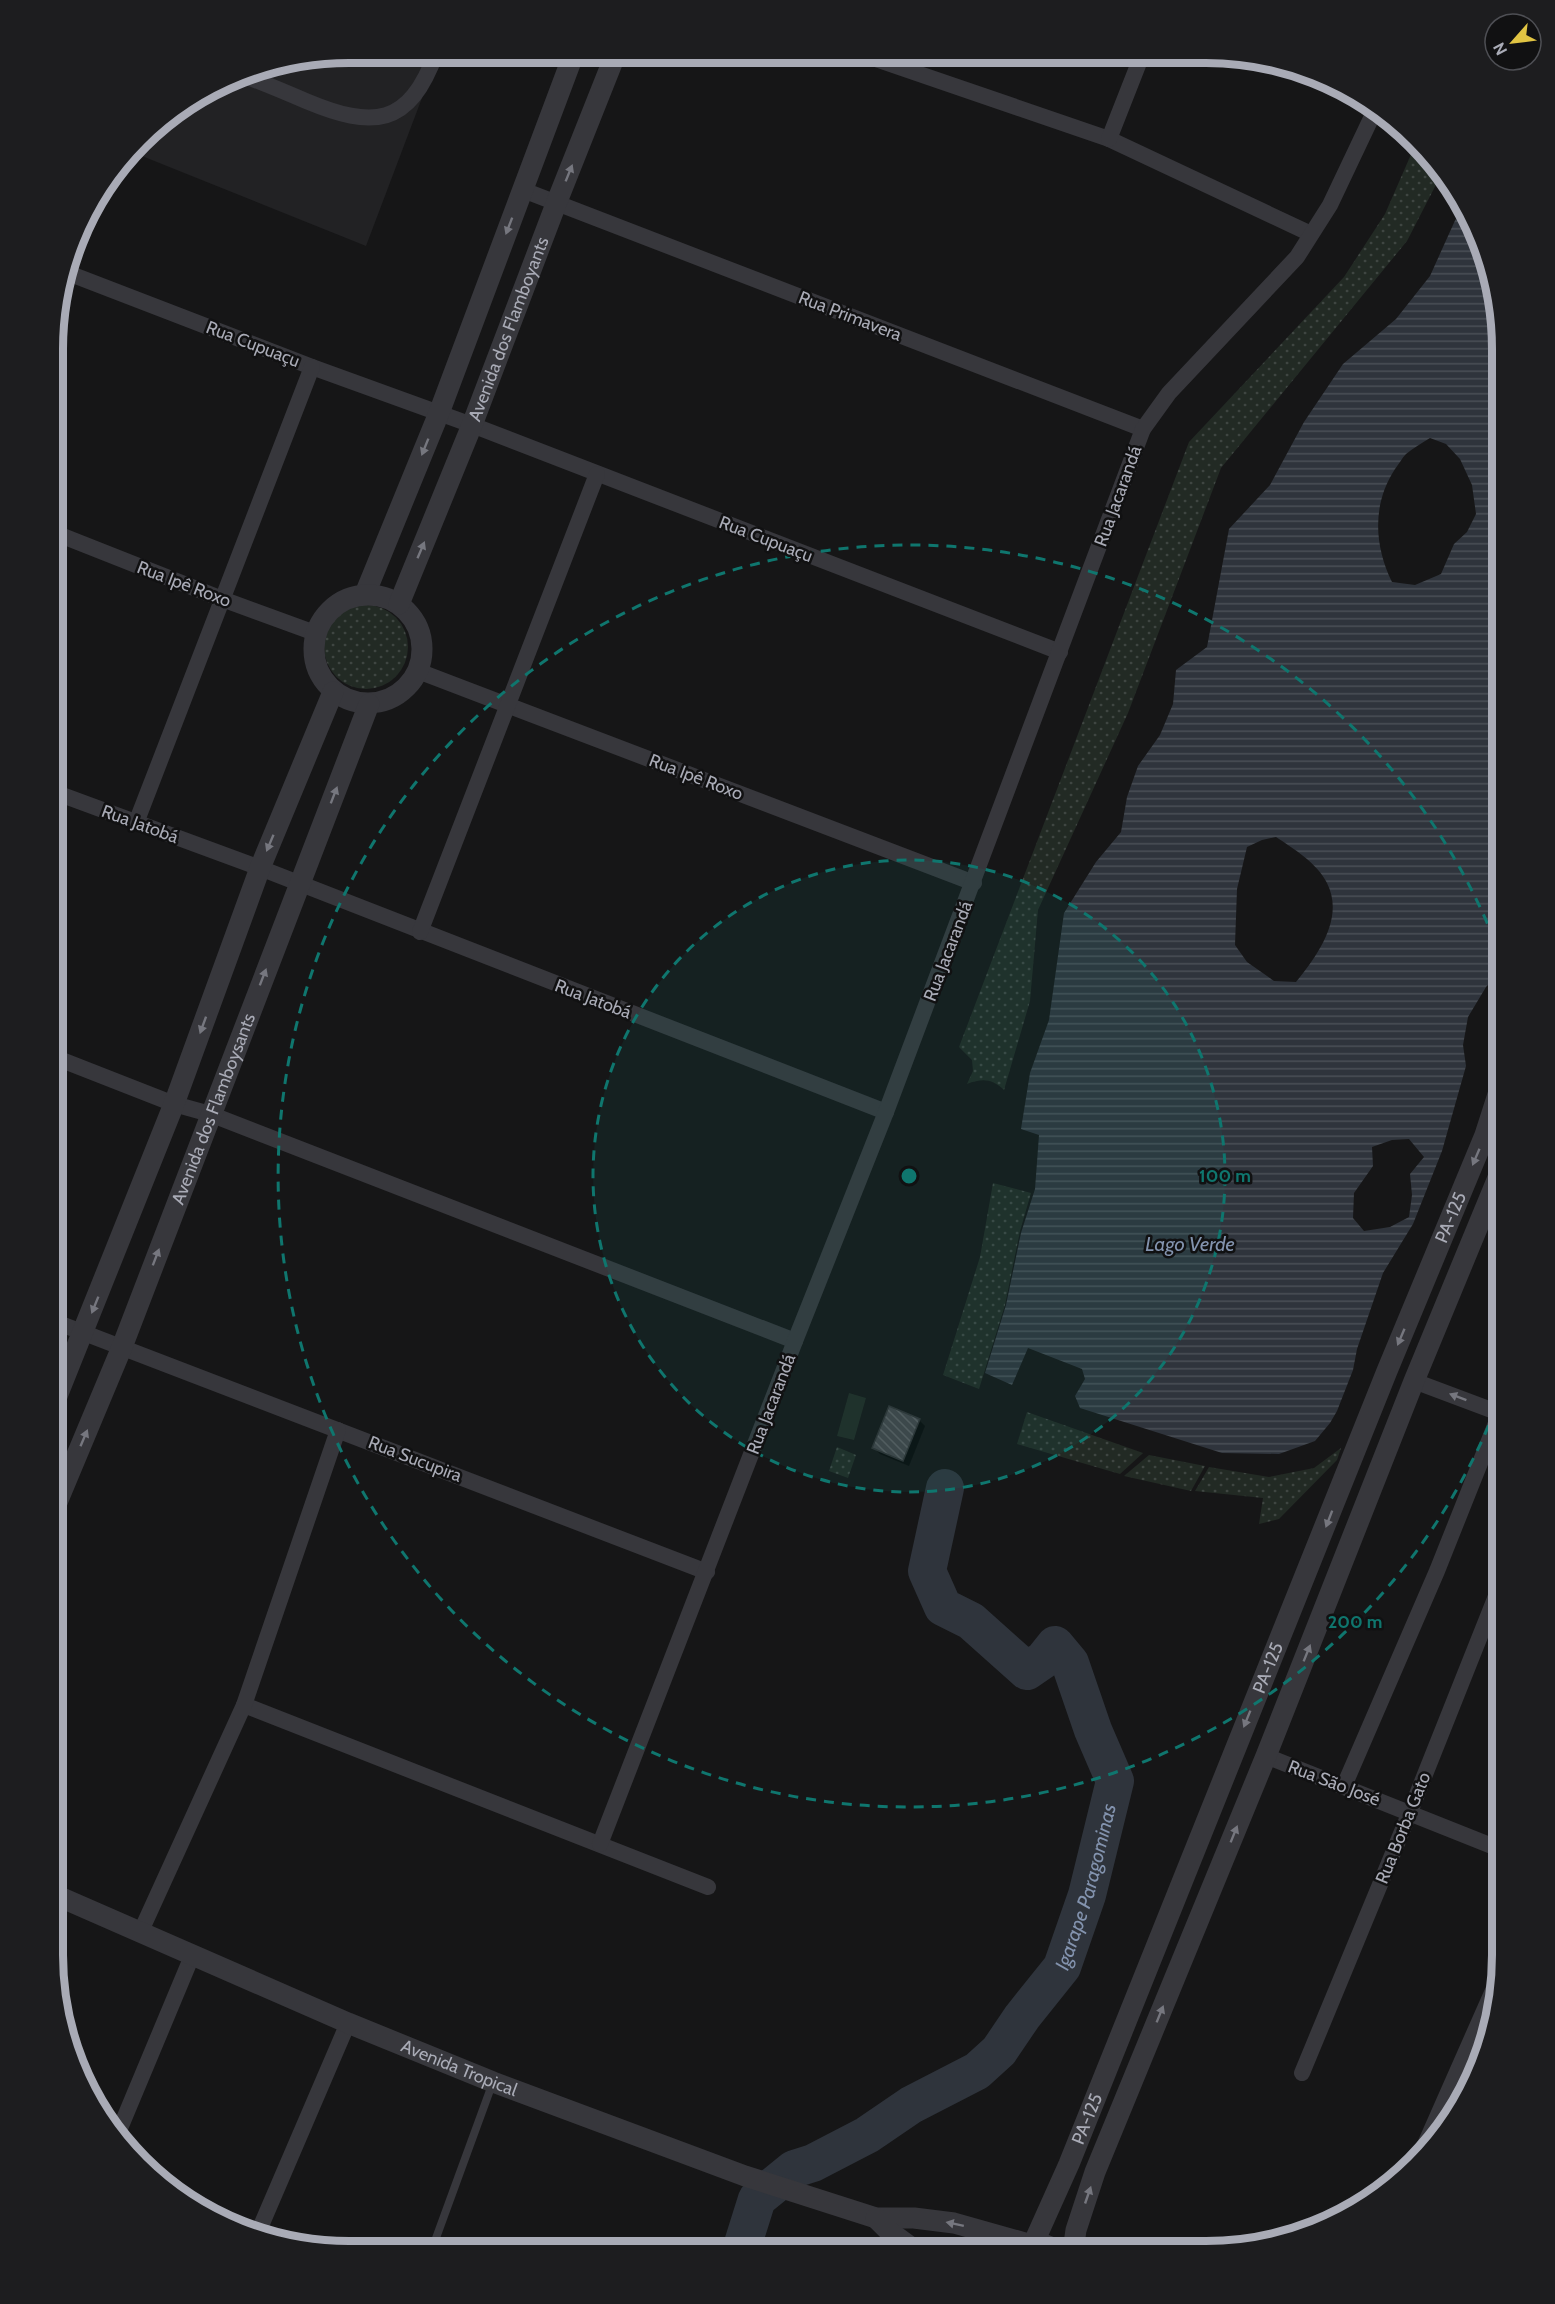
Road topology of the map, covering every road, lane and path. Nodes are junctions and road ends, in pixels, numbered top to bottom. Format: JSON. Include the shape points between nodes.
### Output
{"nodes":[{"id":1,"x":432,"y":63,"type":"edge"},
{"id":2,"x":570,"y":63,"type":"edge"},
{"id":3,"x":612,"y":63,"type":"edge"},
{"id":4,"x":890,"y":63,"type":"edge"},
{"id":5,"x":1139,"y":63,"type":"edge"},
{"id":6,"x":253,"y":80,"type":"edge"},
{"id":7,"x":1372,"y":116,"type":"edge"},
{"id":8,"x":1109,"y":139,"type":"junction"},
{"id":9,"x":523,"y":190,"type":"junction"},
{"id":10,"x":556,"y":204,"type":"junction"},
{"id":11,"x":1311,"y":234,"type":"junction"},
{"id":12,"x":73,"y":275,"type":"edge"},
{"id":13,"x":312,"y":367,"type":"junction"},
{"id":14,"x":439,"y":413,"type":"junction"},
{"id":15,"x":472,"y":425,"type":"junction"},
{"id":16,"x":1143,"y":429,"type":"junction"},
{"id":17,"x":597,"y":474,"type":"junction"},
{"id":18,"x":63,"y":536,"type":"edge"},
{"id":19,"x":365,"y":594,"type":"junction"},
{"id":20,"x":222,"y":599,"type":"junction"},
{"id":21,"x":399,"y":604,"type":"junction"},
{"id":22,"x":315,"y":633,"type":"junction"},
{"id":23,"x":1060,"y":652,"type":"junction"},
{"id":24,"x":418,"y":670,"type":"junction"},
{"id":25,"x":333,"y":692,"type":"junction"},
{"id":26,"x":369,"y":704,"type":"junction"},
{"id":27,"x":508,"y":705,"type":"junction"},
{"id":28,"x":63,"y":795,"type":"edge"},
{"id":29,"x":136,"y":823,"type":"junction"},
{"id":30,"x":260,"y":868,"type":"junction"},
{"id":31,"x":974,"y":883,"type":"junction"},
{"id":32,"x":299,"y":885,"type":"junction"},
{"id":33,"x":420,"y":932,"type":"junction"},
{"id":34,"x":63,"y":1061,"type":"edge"},
{"id":35,"x":174,"y":1104,"type":"junction"},
{"id":36,"x":886,"y":1112,"type":"junction"},
{"id":37,"x":1492,"y":1113,"type":"edge"},
{"id":38,"x":210,"y":1114,"type":"junction"},
{"id":39,"x":1492,"y":1193,"type":"edge"},
{"id":40,"x":63,"y":1324,"type":"edge"},
{"id":41,"x":84,"y":1332,"type":"junction"},
{"id":42,"x":795,"y":1341,"type":"junction"},
{"id":43,"x":122,"y":1347,"type":"junction"},
{"id":44,"x":1414,"y":1381,"type":"junction"},
{"id":45,"x":63,"y":1382,"type":"edge"},
{"id":46,"x":1492,"y":1411,"type":"edge"},
{"id":47,"x":338,"y":1430,"type":"junction"},
{"id":48,"x":1492,"y":1436,"type":"edge"},
{"id":49,"x":63,"y":1488,"type":"edge"},
{"id":50,"x":707,"y":1572,"type":"junction"},
{"id":51,"x":1492,"y":1606,"type":"edge"},
{"id":52,"x":244,"y":1705,"type":"junction"},
{"id":53,"x":1266,"y":1756,"type":"junction"},
{"id":54,"x":1344,"y":1786,"type":"junction"},
{"id":55,"x":1410,"y":1812,"type":"junction"},
{"id":56,"x":600,"y":1844,"type":"junction"},
{"id":57,"x":1492,"y":1846,"type":"edge"},
{"id":58,"x":708,"y":1887,"type":"dead end"},
{"id":59,"x":63,"y":1898,"type":"edge"},
{"id":60,"x":141,"y":1931,"type":"junction"},
{"id":61,"x":192,"y":1956,"type":"junction"},
{"id":62,"x":1489,"y":2000,"type":"edge"},
{"id":63,"x":348,"y":2023,"type":"junction"},
{"id":64,"x":1302,"y":2073,"type":"dead end"},
{"id":65,"x":493,"y":2082,"type":"junction"},
{"id":66,"x":121,"y":2127,"type":"edge"},
{"id":67,"x":1430,"y":2132,"type":"edge"},
{"id":68,"x":876,"y":2218,"type":"junction"},
{"id":69,"x":260,"y":2227,"type":"edge"},
{"id":70,"x":435,"y":2241,"type":"edge"},
{"id":71,"x":902,"y":2241,"type":"edge"},
{"id":72,"x":1009,"y":2241,"type":"edge"},
{"id":73,"x":1034,"y":2241,"type":"edge"},
{"id":74,"x":1074,"y":2241,"type":"edge"}],
"edges":[{"from":1,"to":6,"type":"street","via":[[413,97],[394,112],[366,120],[331,111]]},
{"from":2,"to":9,"type":"street","name":"Avenida dos Flamboyants"},
{"from":10,"to":3,"type":"street","name":"Avenida dos Flamboyants","one_way":true},
{"from":4,"to":8,"type":"street"},
{"from":5,"to":8,"type":"street"},
{"from":7,"to":11,"type":"street","name":"Rua Jacarandá","via":[[1330,205]]},
{"from":8,"to":11,"type":"street"},
{"from":9,"to":10,"type":"street","name":"Rua Primavera"},
{"from":9,"to":14,"type":"street","name":"Avenida dos Flamboyants","one_way":true},
{"from":10,"to":15,"type":"street","name":"Avenida dos Flamboyants"},
{"from":10,"to":16,"type":"street","name":"Rua Primavera"},
{"from":11,"to":16,"type":"street","name":"Rua Jacarandá","via":[[1297,257],[1169,393]]},
{"from":12,"to":13,"type":"street","name":"Rua Cupuaçu"},
{"from":13,"to":14,"type":"street","name":"Rua Cupuaçu"},
{"from":13,"to":20,"type":"street"},
{"from":14,"to":15,"type":"street","name":"Rua Cupuaçu"},
{"from":14,"to":19,"type":"street","name":"Avenida dos Flamboyants","one_way":true},
{"from":15,"to":17,"type":"street","name":"Rua Cupuaçu"},
{"from":21,"to":15,"type":"street","name":"Avenida dos Flamboyants","one_way":true},
{"from":16,"to":23,"type":"street","name":"Rua Jacarandá"},
{"from":17,"to":23,"type":"street","name":"Rua Cupuaçu"},
{"from":17,"to":27,"type":"street"},
{"from":18,"to":20,"type":"street","name":"Rua Ipê Roxo"},
{"from":19,"to":21,"type":"street","via":[[383,596]]},
{"from":19,"to":22,"type":"street","via":[[334,606]]},
{"from":20,"to":22,"type":"street","name":"Rua Ipê Roxo"},
{"from":20,"to":29,"type":"street"},
{"from":21,"to":24,"type":"street","via":[[412,617],[420,634]]},
{"from":22,"to":25,"type":"street","via":[[313,655],[320,675]]},
{"from":23,"to":31,"type":"street","name":"Rua Jacarandá"},
{"from":24,"to":26,"type":"street","via":[[406,688],[389,700]]},
{"from":24,"to":27,"type":"street","name":"Rua Ipê Roxo"},
{"from":25,"to":26,"type":"street","via":[[350,701]]},
{"from":25,"to":30,"type":"street","one_way":true},
{"from":32,"to":26,"type":"street","name":"Avenida dos Flamboysants","one_way":true},
{"from":27,"to":31,"type":"street","name":"Rua Ipê Roxo"},
{"from":27,"to":33,"type":"street"},
{"from":28,"to":29,"type":"street","name":"Rua Jatobá"},
{"from":29,"to":30,"type":"street","name":"Rua Jatobá"},
{"from":30,"to":32,"type":"street","name":"Rua Jatobá"},
{"from":30,"to":35,"type":"street","one_way":true},
{"from":31,"to":36,"type":"street","name":"Rua Jacarandá"},
{"from":32,"to":33,"type":"street","name":"Rua Jatobá"},
{"from":38,"to":32,"type":"street","name":"Avenida dos Flamboysants","one_way":true},
{"from":33,"to":36,"type":"street","name":"Rua Jatobá"},
{"from":34,"to":35,"type":"street"},
{"from":35,"to":38,"type":"street"},
{"from":35,"to":41,"type":"street","one_way":true},
{"from":36,"to":42,"type":"street","name":"Rua Jacarandá"},
{"from":37,"to":73,"type":"street","name":"PA-125","number":"PA-125","one_way":true,"via":[[1069,2164]]},
{"from":38,"to":42,"type":"street"},
{"from":43,"to":38,"type":"street","name":"Avenida dos Flamboysants","one_way":true},
{"from":39,"to":44,"type":"street","name":"PA-125","number":"PA-125"},
{"from":40,"to":41,"type":"street","name":"Rua Sucupira"},
{"from":41,"to":43,"type":"street","name":"Rua Sucupira"},
{"from":41,"to":45,"type":"street"},
{"from":42,"to":50,"type":"street","name":"Rua Jacarandá"},
{"from":43,"to":47,"type":"street","name":"Rua Sucupira"},
{"from":49,"to":43,"type":"street","name":"Avenida dos Flamboysants","one_way":true},
{"from":46,"to":44,"type":"street","one_way":true},
{"from":53,"to":44,"type":"street","name":"PA-125","number":"PA-125","one_way":true},
{"from":47,"to":50,"type":"street","name":"Rua Sucupira"},
{"from":47,"to":52,"type":"street"},
{"from":48,"to":54,"type":"street"},
{"from":50,"to":56,"type":"street","name":"Rua Jacarandá"},
{"from":51,"to":55,"type":"street","name":"Rua Borba Gato"},
{"from":52,"to":56,"type":"street"},
{"from":52,"to":60,"type":"street"},
{"from":53,"to":54,"type":"street","name":"Rua São José"},
{"from":74,"to":53,"type":"street","name":"PA-125","number":"PA-125","one_way":true,"via":[[1095,2172]]},
{"from":54,"to":55,"type":"street","name":"Rua São José"},
{"from":55,"to":57,"type":"street","name":"Rua São José"},
{"from":55,"to":64,"type":"street","name":"Rua Borba Gato"},
{"from":56,"to":58,"type":"street"},
{"from":59,"to":60,"type":"street","name":"Avenida Tropical"},
{"from":60,"to":61,"type":"street","name":"Avenida Tropical"},
{"from":61,"to":63,"type":"street","name":"Avenida Tropical"},
{"from":61,"to":66,"type":"street"},
{"from":62,"to":67,"type":"street"},
{"from":63,"to":65,"type":"street","name":"Avenida Tropical"},
{"from":63,"to":69,"type":"street"},
{"from":65,"to":68,"type":"street","name":"Avenida Tropical","via":[[745,2176]]},
{"from":65,"to":70,"type":"lane"},
{"from":68,"to":71,"type":"street"},
{"from":72,"to":68,"type":"street","one_way":true,"via":[[954,2223]]}]}
